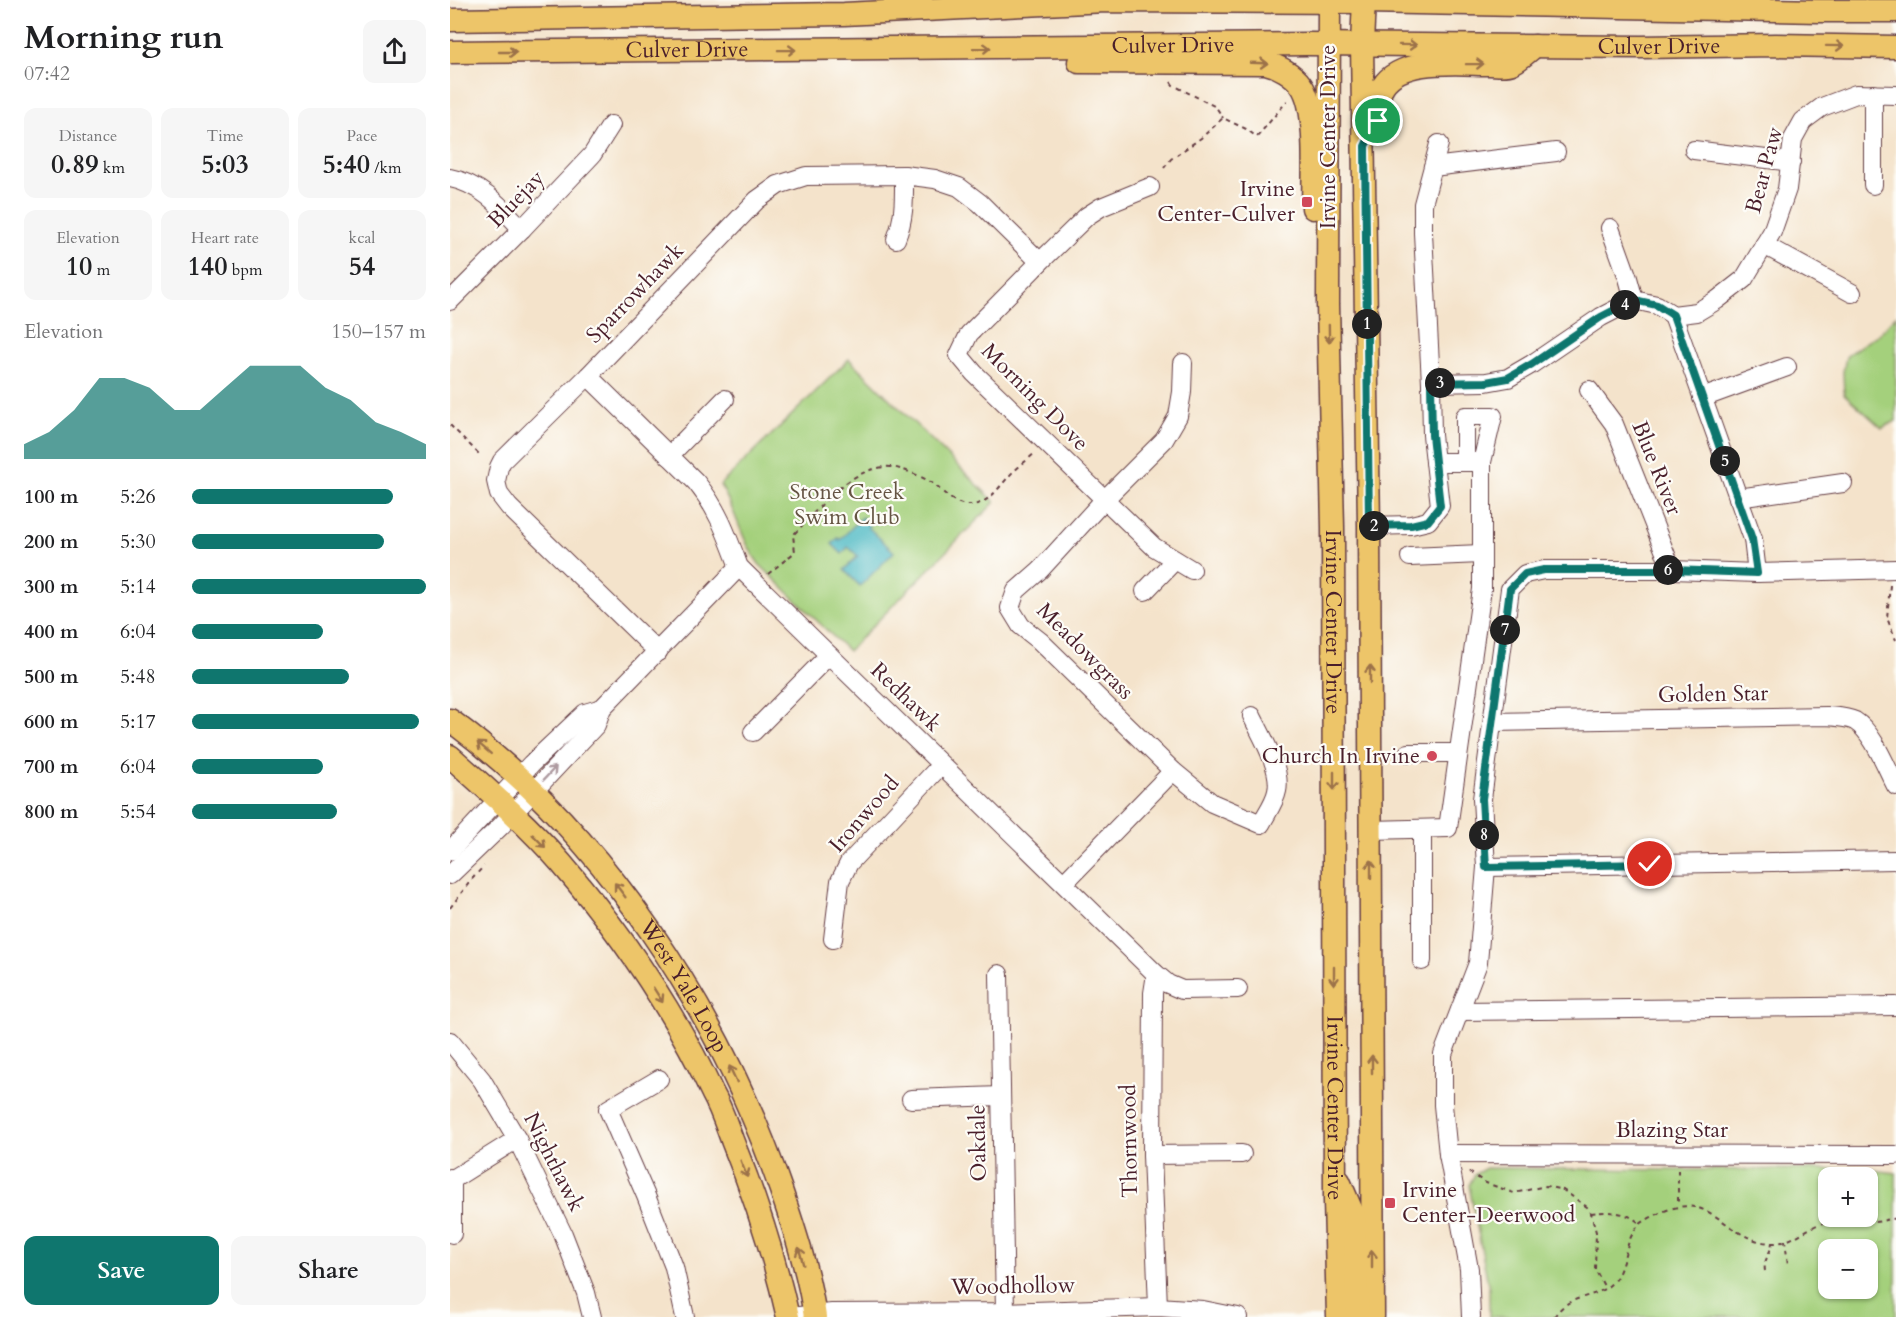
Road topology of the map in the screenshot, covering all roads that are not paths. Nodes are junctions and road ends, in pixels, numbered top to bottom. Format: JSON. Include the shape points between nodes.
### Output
{"nodes":[{"id":1,"x":1107,"y":0,"type":"edge"},
{"id":2,"x":1328,"y":1,"type":"edge"},
{"id":3,"x":1364,"y":1,"type":"edge"},
{"id":4,"x":1820,"y":11,"type":"junction"},
{"id":5,"x":1896,"y":11,"type":"edge"},
{"id":6,"x":450,"y":20,"type":"edge"},
{"id":7,"x":1329,"y":44,"type":"junction"},
{"id":8,"x":1362,"y":44,"type":"junction"},
{"id":9,"x":1776,"y":45,"type":"junction"},
{"id":10,"x":1535,"y":46,"type":"junction"},
{"id":11,"x":1896,"y":46,"type":"edge"},
{"id":12,"x":1036,"y":47,"type":"junction"},
{"id":13,"x":450,"y":52,"type":"edge"},
{"id":14,"x":1873,"y":94,"type":"junction"},
{"id":15,"x":1896,"y":95,"type":"edge"},
{"id":16,"x":610,"y":125,"type":"dead end"},
{"id":17,"x":1439,"y":144,"type":"dead end"},
{"id":18,"x":1365,"y":146,"type":"junction"},
{"id":19,"x":1694,"y":150,"type":"dead end"},
{"id":20,"x":1556,"y":152,"type":"dead end"},
{"id":21,"x":1791,"y":162,"type":"junction"},
{"id":22,"x":1433,"y":167,"type":"junction"},
{"id":23,"x":904,"y":175,"type":"junction"},
{"id":24,"x":450,"y":178,"type":"edge"},
{"id":25,"x":1873,"y":185,"type":"dead end"},
{"id":26,"x":1150,"y":187,"type":"dead end"},
{"id":27,"x":1610,"y":228,"type":"dead end"},
{"id":28,"x":522,"y":229,"type":"junction"},
{"id":29,"x":896,"y":239,"type":"dead end"},
{"id":30,"x":1764,"y":245,"type":"junction"},
{"id":31,"x":1040,"y":262,"type":"junction"},
{"id":32,"x":1852,"y":293,"type":"dead end"},
{"id":33,"x":1634,"y":300,"type":"junction"},
{"id":34,"x":450,"y":301,"type":"edge"},
{"id":35,"x":1328,"y":304,"type":"junction"},
{"id":36,"x":1673,"y":315,"type":"junction"},
{"id":37,"x":1183,"y":363,"type":"dead end"},
{"id":38,"x":1787,"y":367,"type":"dead end"},
{"id":39,"x":588,"y":376,"type":"junction"},
{"id":40,"x":1431,"y":383,"type":"junction"},
{"id":41,"x":1589,"y":390,"type":"dead end"},
{"id":42,"x":1702,"y":398,"type":"junction"},
{"id":43,"x":725,"y":399,"type":"dead end"},
{"id":44,"x":669,"y":456,"type":"junction"},
{"id":45,"x":1435,"y":462,"type":"junction"},
{"id":46,"x":1843,"y":483,"type":"dead end"},
{"id":47,"x":1738,"y":498,"type":"junction"},
{"id":48,"x":1104,"y":500,"type":"junction"},
{"id":49,"x":1369,"y":526,"type":"junction"},
{"id":50,"x":1481,"y":554,"type":"junction"},
{"id":51,"x":1410,"y":557,"type":"dead end"},
{"id":52,"x":1175,"y":560,"type":"junction"},
{"id":53,"x":739,"y":567,"type":"junction"},
{"id":54,"x":1894,"y":569,"type":"edge"},
{"id":55,"x":1192,"y":570,"type":"dead end"},
{"id":56,"x":1672,"y":570,"type":"junction"},
{"id":57,"x":1757,"y":573,"type":"junction"},
{"id":58,"x":1145,"y":591,"type":"dead end"},
{"id":59,"x":658,"y":652,"type":"junction"},
{"id":60,"x":829,"y":655,"type":"junction"},
{"id":61,"x":1252,"y":716,"type":"dead end"},
{"id":62,"x":450,"y":720,"type":"edge"},
{"id":63,"x":1493,"y":722,"type":"junction"},
{"id":64,"x":753,"y":732,"type":"dead end"},
{"id":65,"x":1408,"y":753,"type":"dead end"},
{"id":66,"x":1457,"y":753,"type":"junction"},
{"id":67,"x":450,"y":756,"type":"edge"},
{"id":68,"x":941,"y":765,"type":"junction"},
{"id":69,"x":1173,"y":771,"type":"junction"},
{"id":70,"x":525,"y":785,"type":"junction"},
{"id":71,"x":1896,"y":786,"type":"edge"},
{"id":72,"x":505,"y":806,"type":"junction"},
{"id":73,"x":1422,"y":829,"type":"junction"},
{"id":74,"x":1371,"y":830,"type":"junction"},
{"id":75,"x":450,"y":851,"type":"edge"},
{"id":76,"x":1896,"y":860,"type":"edge"},
{"id":77,"x":1486,"y":867,"type":"junction"},
{"id":78,"x":450,"y":875,"type":"edge"},
{"id":79,"x":1064,"y":883,"type":"junction"},
{"id":80,"x":833,"y":939,"type":"dead end"},
{"id":81,"x":1422,"y":961,"type":"dead end"},
{"id":82,"x":999,"y":974,"type":"dead end"},
{"id":83,"x":1156,"y":974,"type":"junction"},
{"id":84,"x":1238,"y":990,"type":"dead end"},
{"id":85,"x":1896,"y":1006,"type":"edge"},
{"id":86,"x":1460,"y":1011,"type":"junction"},
{"id":87,"x":450,"y":1041,"type":"edge"},
{"id":88,"x":659,"y":1079,"type":"dead end"},
{"id":89,"x":1001,"y":1096,"type":"junction"},
{"id":90,"x":911,"y":1099,"type":"dead end"},
{"id":91,"x":518,"y":1139,"type":"junction"},
{"id":92,"x":1242,"y":1154,"type":"dead end"},
{"id":93,"x":1448,"y":1154,"type":"junction"},
{"id":94,"x":1152,"y":1155,"type":"junction"},
{"id":95,"x":1896,"y":1155,"type":"edge"},
{"id":96,"x":1335,"y":1174,"type":"junction"},
{"id":97,"x":450,"y":1180,"type":"edge"},
{"id":98,"x":452,"y":1234,"type":"dead end"},
{"id":99,"x":1158,"y":1307,"type":"junction"},
{"id":100,"x":1017,"y":1313,"type":"edge"},
{"id":101,"x":815,"y":1315,"type":"edge"},
{"id":102,"x":592,"y":1317,"type":"edge"},
{"id":103,"x":684,"y":1317,"type":"edge"},
{"id":104,"x":788,"y":1317,"type":"edge"},
{"id":105,"x":1238,"y":1317,"type":"edge"},
{"id":106,"x":1338,"y":1317,"type":"edge"},
{"id":107,"x":1358,"y":1317,"type":"edge"},
{"id":108,"x":1373,"y":1317,"type":"edge"},
{"id":109,"x":1471,"y":1317,"type":"edge"}],
"edges":[{"from":1,"to":2,"type":"main road","name":"Culver Drive"},
{"from":1,"to":6,"type":"main road","name":"Culver Drive","via":[[844,14]]},
{"from":2,"to":3,"type":"main road","name":"Culver Drive"},
{"from":2,"to":7,"type":"main road","name":"Irvine Center Drive"},
{"from":3,"to":4,"type":"main road","name":"Culver Drive"},
{"from":3,"to":8,"type":"main road","name":"Irvine Center Drive"},
{"from":4,"to":5,"type":"main road","name":"Culver Drive"},
{"from":4,"to":9,"type":"main road"},
{"from":7,"to":8,"type":"main road","name":"Culver Drive"},
{"from":7,"to":12,"type":"main road","name":"Culver Drive"},
{"from":7,"to":35,"type":"main road","name":"Irvine Center Drive"},
{"from":8,"to":10,"type":"main road","name":"Culver Drive","one_way":true},
{"from":8,"to":18,"type":"main road","name":"Irvine Center Drive"},
{"from":9,"to":10,"type":"main road","name":"Culver Drive"},
{"from":9,"to":11,"type":"main road","name":"Culver Drive","one_way":true},
{"from":18,"to":10,"type":"main road","one_way":true,"via":[[1378,121],[1378,98],[1383,87],[1404,69],[1423,65],[1511,64]]},
{"from":13,"to":12,"type":"main road","name":"Culver Drive","one_way":true},
{"from":12,"to":35,"type":"main road","one_way":true,"via":[[1067,62],[1266,63],[1287,71],[1302,86],[1310,105],[1314,288]]},
{"from":14,"to":15,"type":"street","name":"Bear Paw"},
{"from":14,"to":21,"type":"street","name":"Bear Paw","via":[[1856,94],[1822,107],[1803,121],[1793,139]]},
{"from":14,"to":25,"type":"street"},
{"from":16,"to":28,"type":"street","name":"Bluejay","via":[[592,155]]},
{"from":17,"to":22,"type":"street"},
{"from":18,"to":49,"type":"main road","name":"Irvine Center Drive"},
{"from":19,"to":21,"type":"street"},
{"from":20,"to":22,"type":"street"},
{"from":21,"to":30,"type":"street","name":"Bear Paw","via":[[1787,189]]},
{"from":22,"to":40,"type":"street","via":[[1423,204]]},
{"from":23,"to":29,"type":"street","via":[[904,209]]},
{"from":23,"to":31,"type":"street","name":"Sparrowhawk","via":[[935,178],[959,187]]},
{"from":23,"to":39,"type":"street","name":"Sparrowhawk","via":[[806,176],[778,185],[758,200]]},
{"from":24,"to":28,"type":"street","via":[[491,196]]},
{"from":26,"to":31,"type":"street","name":"Morning Dove","via":[[1101,207]]},
{"from":27,"to":33,"type":"street"},
{"from":28,"to":34,"type":"street","name":"Bluejay"},
{"from":30,"to":32,"type":"street"},
{"from":30,"to":36,"type":"street","name":"Bear Paw","via":[[1744,279],[1717,300],[1697,312]]},
{"from":31,"to":48,"type":"street","name":"Morning Dove","via":[[969,334],[959,355]]},
{"from":33,"to":36,"type":"street","via":[[1657,305]]},
{"from":33,"to":40,"type":"street","via":[[1508,378]]},
{"from":35,"to":96,"type":"main road","name":"Irvine Center Drive","one_way":true,"via":[[1333,528]]},
{"from":36,"to":42,"type":"street"},
{"from":37,"to":48,"type":"street","name":"Meadowgrass","via":[[1178,416],[1164,440]]},
{"from":38,"to":42,"type":"street"},
{"from":39,"to":44,"type":"street","name":"Redhawk"},
{"from":39,"to":59,"type":"street","name":"Sparrowhawk","via":[[502,461],[496,481],[509,507]]},
{"from":40,"to":45,"type":"street"},
{"from":41,"to":56,"type":"street","name":"Blue River","via":[[1614,424]]},
{"from":42,"to":47,"type":"street"},
{"from":43,"to":44,"type":"street"},
{"from":44,"to":53,"type":"street","name":"Redhawk","via":[[709,497]]},
{"from":45,"to":49,"type":"street","via":[[1440,506],[1428,521]]},
{"from":45,"to":50,"type":"street","via":[[1474,461]]},
{"from":46,"to":47,"type":"street"},
{"from":47,"to":57,"type":"street","via":[[1752,539]]},
{"from":48,"to":52,"type":"street","name":"Morning Dove","via":[[1154,547]]},
{"from":48,"to":69,"type":"street","name":"Meadowgrass","via":[[1016,591],[1010,608],[1021,626]]},
{"from":74,"to":49,"type":"main road","name":"Irvine Center Drive","one_way":true},
{"from":50,"to":51,"type":"street"},
{"from":50,"to":66,"type":"street","via":[[1482,589]]},
{"from":52,"to":55,"type":"street","name":"Morning Dove"},
{"from":52,"to":58,"type":"street"},
{"from":53,"to":59,"type":"street"},
{"from":53,"to":60,"type":"street","name":"Redhawk"},
{"from":54,"to":57,"type":"street"},
{"from":56,"to":57,"type":"street"},
{"from":56,"to":63,"type":"street","via":[[1544,570],[1525,574],[1510,589]]},
{"from":59,"to":70,"type":"street","via":[[602,708],[596,725]]},
{"from":60,"to":64,"type":"street"},
{"from":60,"to":68,"type":"street","name":"Redhawk"},
{"from":61,"to":69,"type":"street","name":"Meadowgrass","via":[[1277,777],[1278,790],[1261,824],[1212,803]]},
{"from":70,"to":62,"type":"main road","name":"West Yale Loop","one_way":true},
{"from":63,"to":71,"type":"street","name":"Golden Star","via":[[1845,718],[1857,722],[1870,735]]},
{"from":63,"to":77,"type":"street","via":[[1482,799]]},
{"from":65,"to":66,"type":"street"},
{"from":66,"to":73,"type":"street","via":[[1448,828]]},
{"from":67,"to":72,"type":"main road","name":"West Yale Loop"},
{"from":68,"to":79,"type":"street","name":"Redhawk"},
{"from":68,"to":80,"type":"street","name":"Ironwood","via":[[849,863],[840,881]]},
{"from":69,"to":79,"type":"street"},
{"from":70,"to":72,"type":"street"},
{"from":101,"to":70,"type":"main road","name":"West Yale Loop","one_way":true,"via":[[774,1170],[708,1021],[642,919],[604,869]]},
{"from":72,"to":75,"type":"street"},
{"from":72,"to":78,"type":"street"},
{"from":72,"to":104,"type":"main road","name":"West Yale Loop","one_way":true,"via":[[599,909],[678,1028],[714,1094],[750,1182]]},
{"from":73,"to":74,"type":"street"},
{"from":73,"to":81,"type":"street"},
{"from":108,"to":74,"type":"main road","name":"Irvine Center Drive","one_way":true},
{"from":76,"to":77,"type":"street"},
{"from":77,"to":86,"type":"street","via":[[1478,963]]},
{"from":79,"to":83,"type":"street","name":"Redhawk"},
{"from":82,"to":89,"type":"street","name":"Oakdale"},
{"from":83,"to":84,"type":"street","name":"Redhawk","via":[[1182,990]]},
{"from":83,"to":94,"type":"street","name":"Thornwood"},
{"from":85,"to":86,"type":"street"},
{"from":86,"to":93,"type":"street","via":[[1443,1054]]},
{"from":87,"to":91,"type":"street","name":"Nighthawk","via":[[482,1080]]},
{"from":88,"to":103,"type":"street","via":[[608,1109],[674,1267]]},
{"from":89,"to":90,"type":"street"},
{"from":89,"to":100,"type":"street","name":"Oakdale"},
{"from":91,"to":97,"type":"street"},
{"from":91,"to":102,"type":"street","name":"Nighthawk","via":[[563,1234]]},
{"from":92,"to":94,"type":"street"},
{"from":93,"to":95,"type":"street","name":"Blazing Star"},
{"from":93,"to":109,"type":"street","via":[[1469,1269]]},
{"from":94,"to":99,"type":"street","name":"Thornwood"},
{"from":96,"to":106,"type":"main road","name":"Irvine Center Drive"},
{"from":96,"to":107,"type":"main road","via":[[1354,1216]]},
{"from":97,"to":98,"type":"street"},
{"from":99,"to":100,"type":"street","name":"Woodhollow"},
{"from":99,"to":105,"type":"street","name":"Woodhollow"},
{"from":100,"to":101,"type":"street","name":"Woodhollow"},
{"from":101,"to":104,"type":"street","name":"Woodhollow"}]}
